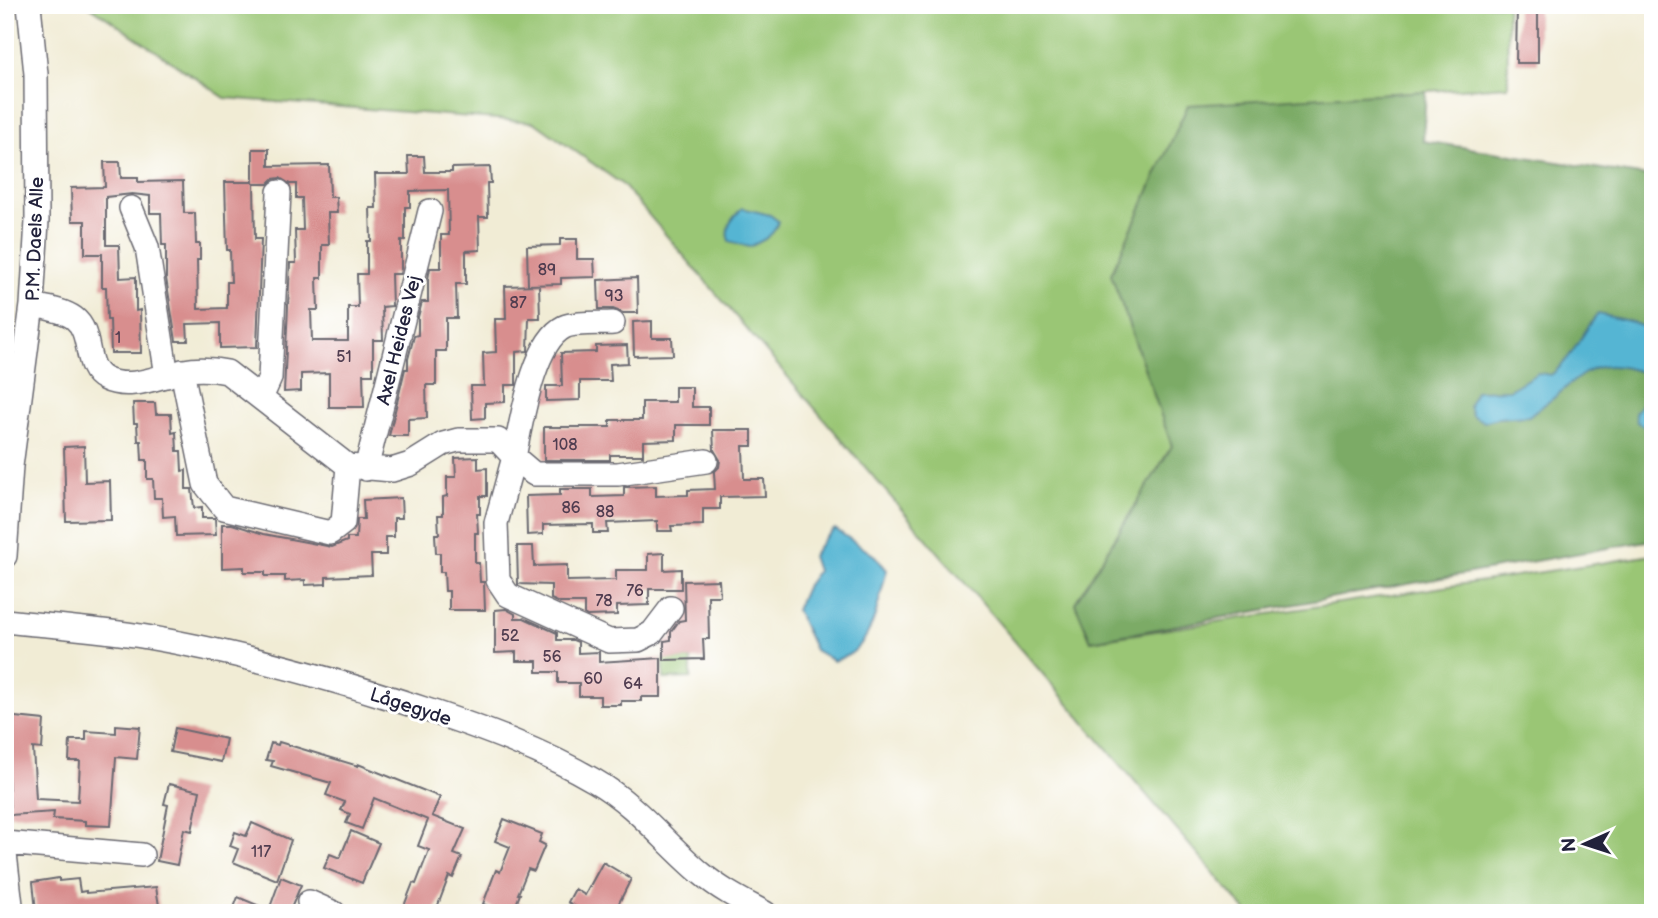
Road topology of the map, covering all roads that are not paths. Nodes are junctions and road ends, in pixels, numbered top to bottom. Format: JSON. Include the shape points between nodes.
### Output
{"nodes":[{"id":1,"x":29,"y":5,"type":"edge"},
{"id":2,"x":279,"y":192,"type":"dead end"},
{"id":3,"x":131,"y":208,"type":"dead end"},
{"id":4,"x":430,"y":211,"type":"dead end"},
{"id":5,"x":33,"y":305,"type":"junction"},
{"id":6,"x":613,"y":323,"type":"dead end"},
{"id":7,"x":174,"y":374,"type":"junction"},
{"id":8,"x":262,"y":396,"type":"junction"},
{"id":9,"x":513,"y":457,"type":"junction"},
{"id":10,"x":706,"y":461,"type":"dead end"},
{"id":11,"x":8,"y":466,"type":"edge"},
{"id":12,"x":357,"y":468,"type":"junction"},
{"id":13,"x":5,"y":556,"type":"edge"},
{"id":14,"x":671,"y":608,"type":"dead end"},
{"id":15,"x":5,"y":621,"type":"edge"},
{"id":16,"x":5,"y":843,"type":"edge"},
{"id":17,"x":5,"y":854,"type":"edge"},
{"id":18,"x":142,"y":855,"type":"dead end"},
{"id":19,"x":309,"y":902,"type":"dead end"},
{"id":20,"x":12,"y":913,"type":"edge"},
{"id":21,"x":334,"y":913,"type":"edge"},
{"id":22,"x":765,"y":913,"type":"edge"}],
"edges":[{"from":1,"to":5,"type":"street","name":"P.M. Daels Alle","via":[[36,88]]},
{"from":2,"to":8,"type":"street","via":[[270,377]]},
{"from":3,"to":7,"type":"street","name":"Axel Heides Vej","via":[[147,247]]},
{"from":4,"to":12,"type":"street","name":"Axel Heides Vej"},
{"from":5,"to":7,"type":"street","via":[[76,319],[87,338],[94,370],[102,378],[120,385]]},
{"from":5,"to":11,"type":"street","name":"P.M. Daels Alle"},
{"from":6,"to":9,"type":"street","via":[[565,326],[548,341],[529,386]]},
{"from":7,"to":8,"type":"street","via":[[208,368],[227,372]]},
{"from":7,"to":12,"type":"street","name":"Axel Heides Vej","via":[[205,484],[224,508],[330,533],[343,523]]},
{"from":8,"to":12,"type":"street"},
{"from":9,"to":10,"type":"street","via":[[534,474],[618,474]]},
{"from":9,"to":12,"type":"street","via":[[498,440],[458,440],[392,470]]},
{"from":9,"to":14,"type":"street","via":[[496,523],[498,580],[508,594],[609,640],[638,640],[652,633]]},
{"from":11,"to":13,"type":"street","name":"P.M. Daels Alle"},
{"from":15,"to":22,"type":"street","name":"Lågegyde","via":[[116,632],[216,651],[365,690],[483,730],[609,789],[704,876]]},
{"from":16,"to":18,"type":"street"},
{"from":17,"to":20,"type":"street"},
{"from":19,"to":21,"type":"street"}]}
